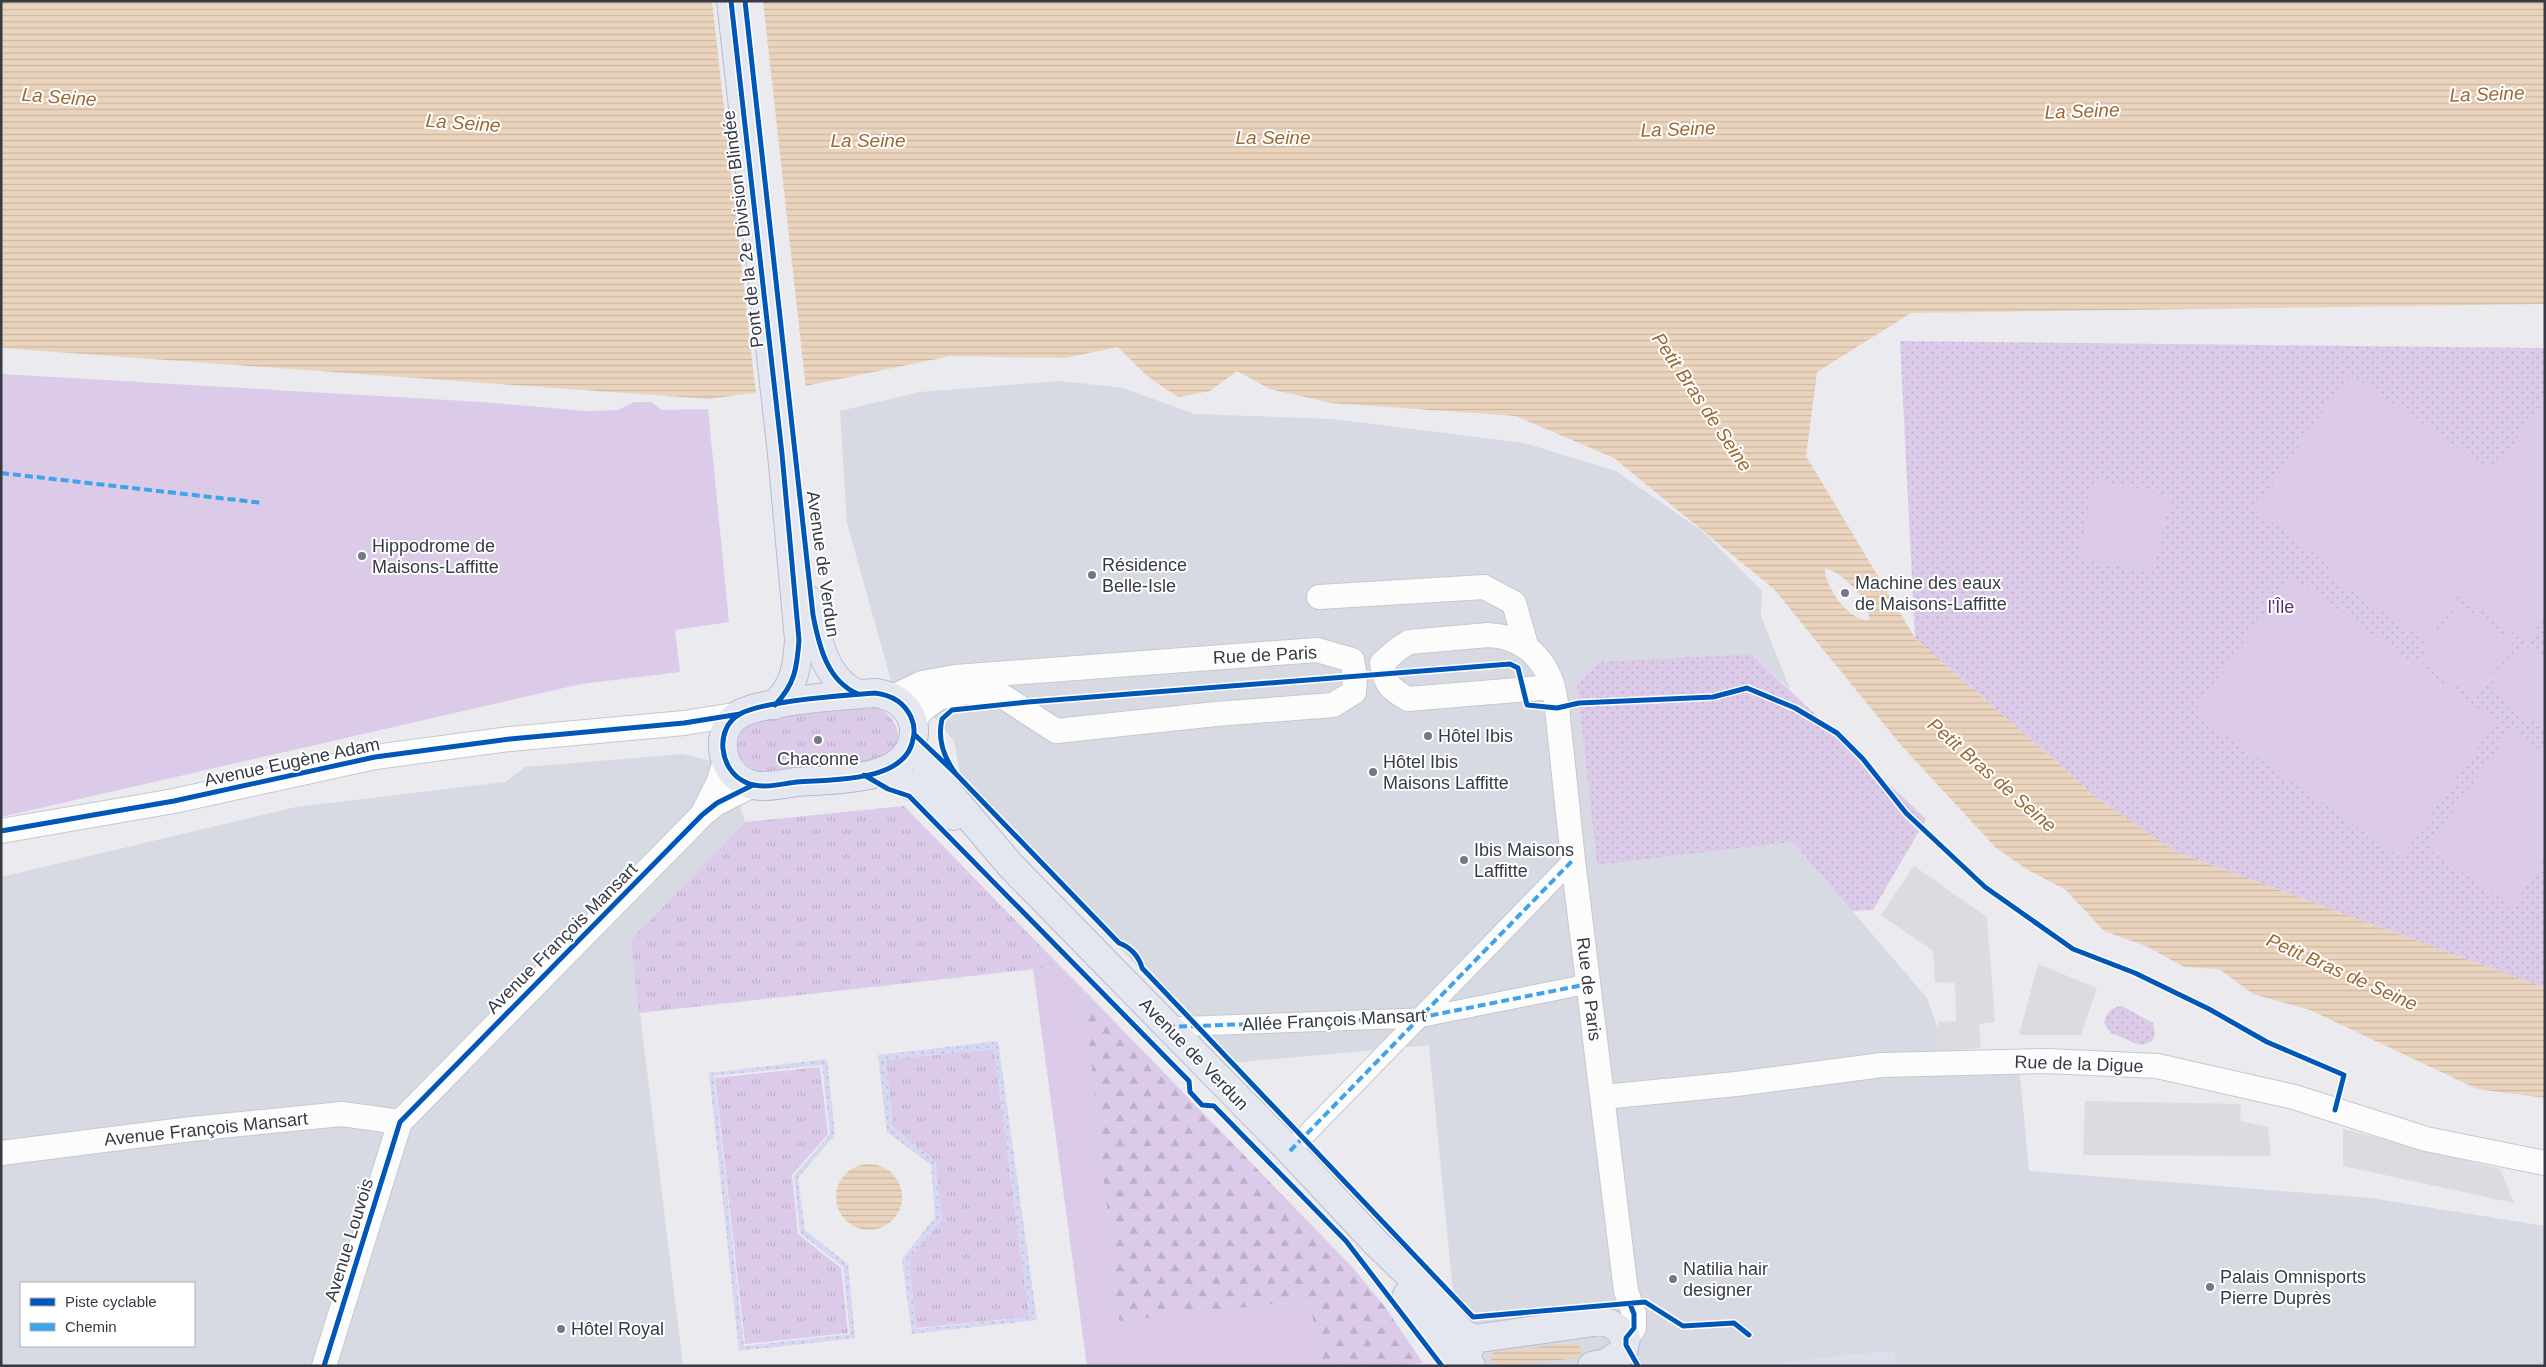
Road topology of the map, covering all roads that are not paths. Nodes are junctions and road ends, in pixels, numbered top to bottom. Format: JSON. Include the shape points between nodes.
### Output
{"nodes":[{"id":1,"x":730,"y":1,"type":"edge"},
{"id":2,"x":745,"y":1,"type":"edge"},
{"id":3,"x":789,"y":453,"type":"junction"},
{"id":4,"x":1319,"y":597,"type":"dead end"},
{"id":5,"x":1526,"y":645,"type":"junction"},
{"id":6,"x":1553,"y":687,"type":"junction"},
{"id":7,"x":858,"y":694,"type":"junction"},
{"id":8,"x":893,"y":697,"type":"junction"},
{"id":9,"x":775,"y":705,"type":"junction"},
{"id":10,"x":740,"y":714,"type":"junction"},
{"id":11,"x":684,"y":723,"type":"junction"},
{"id":12,"x":913,"y":733,"type":"junction"},
{"id":13,"x":724,"y":755,"type":"junction"},
{"id":14,"x":885,"y":771,"type":"junction"},
{"id":15,"x":752,"y":785,"type":"junction"},
{"id":16,"x":702,"y":815,"type":"junction"},
{"id":17,"x":1,"y":831,"type":"edge"},
{"id":18,"x":1573,"y":860,"type":"junction"},
{"id":19,"x":1011,"y":866,"type":"junction"},
{"id":20,"x":1588,"y":984,"type":"junction"},
{"id":21,"x":1418,"y":1018,"type":"junction"},
{"id":22,"x":1167,"y":1028,"type":"junction"},
{"id":23,"x":1603,"y":1097,"type":"junction"},
{"id":24,"x":400,"y":1122,"type":"junction"},
{"id":25,"x":1290,"y":1151,"type":"junction"},
{"id":26,"x":1,"y":1153,"type":"edge"},
{"id":27,"x":2545,"y":1163,"type":"edge"},
{"id":28,"x":1376,"y":1242,"type":"junction"},
{"id":29,"x":1473,"y":1339,"type":"junction"},
{"id":30,"x":1624,"y":1343,"type":"edge"},
{"id":31,"x":324,"y":1366,"type":"edge"},
{"id":32,"x":1465,"y":1366,"type":"edge"},
{"id":33,"x":1471,"y":1366,"type":"edge"},
{"id":34,"x":1592,"y":1366,"type":"edge"}],
"edges":[{"from":1,"to":3,"type":"main road","name":"Pont de la 2e Division Blindée"},
{"from":2,"to":3,"type":"main road","name":"Pont de la 2e Division Blindée"},
{"from":3,"to":7,"type":"main road","name":"Avenue de Verdun","via":[[818,642],[839,682]]},
{"from":3,"to":9,"type":"main road","name":"Avenue de Verdun","via":[[799,640],[791,685]]},
{"from":4,"to":5,"type":"street","via":[[1484,587],[1514,603]]},
{"from":5,"to":6,"type":"street","name":"Rue de Paris","via":[[1537,656]]},
{"from":5,"to":6,"type":"street","via":[[1488,635],[1409,642],[1382,663],[1391,690],[1408,699]]},
{"from":6,"to":18,"type":"street","name":"Rue de Paris"},
{"from":7,"to":8,"type":"main road"},
{"from":7,"to":9,"type":"main road"},
{"from":8,"to":12,"type":"main road","name":"Avenue de Verdun","via":[[906,708]]},
{"from":8,"to":12,"type":"street","name":"Rue de Paris","via":[[922,683],[955,677],[1317,650],[1352,660],[1355,677],[1354,692],[1333,705],[1056,731],[1004,697],[988,692],[965,692],[938,698],[923,709]]},
{"from":9,"to":10,"type":"main road"},
{"from":10,"to":11,"type":"street","name":"Avenue Eugène Adam"},
{"from":10,"to":13,"type":"main road","via":[[725,731]]},
{"from":11,"to":13,"type":"street","via":[[702,732]]},
{"from":11,"to":17,"type":"street","name":"Avenue Eugène Adam","via":[[510,739],[375,757],[174,801]]},
{"from":12,"to":14,"type":"main road","via":[[900,763]]},
{"from":12,"to":19,"type":"main road","name":"Avenue de Verdun","via":[[937,779]]},
{"from":13,"to":15,"type":"main road","via":[[738,778]]},
{"from":13,"to":16,"type":"street","name":"Avenue François Mansart","via":[[719,781]]},
{"from":14,"to":15,"type":"main road"},
{"from":14,"to":19,"type":"main road","name":"Avenue de Verdun","via":[[924,793]]},
{"from":15,"to":16,"type":"street","name":"Avenue François Mansart","via":[[717,803]]},
{"from":16,"to":24,"type":"street","name":"Avenue François Mansart"},
{"from":18,"to":20,"type":"street","name":"Rue de Paris"},
{"from":18,"to":21,"type":"street"},
{"from":19,"to":22,"type":"main road","name":"Avenue de Verdun"},
{"from":20,"to":21,"type":"street","name":"Allée François Mansart"},
{"from":20,"to":23,"type":"street","name":"Rue de Paris"},
{"from":21,"to":22,"type":"street","name":"Allée François Mansart"},
{"from":21,"to":25,"type":"street"},
{"from":22,"to":25,"type":"main road","name":"Avenue de Verdun"},
{"from":23,"to":27,"type":"street","name":"Rue de la Digue","via":[[1882,1065],[2060,1061],[2157,1066],[2294,1097],[2426,1139]]},
{"from":23,"to":30,"type":"street","name":"Rue de Paris","via":[[1626,1291]]},
{"from":24,"to":26,"type":"street","name":"Avenue François Mansart","via":[[342,1114]]},
{"from":24,"to":31,"type":"street","name":"Avenue Louvois"},
{"from":25,"to":28,"type":"main road","name":"Avenue de Verdun"},
{"from":28,"to":29,"type":"main road","name":"Avenue de Verdun","via":[[1426,1291],[1461,1332]]},
{"from":28,"to":32,"type":"main road","name":"Avenue de Verdun","via":[[1413,1305],[1447,1350]]},
{"from":29,"to":30,"type":"main road","via":[[1562,1326]]},
{"from":29,"to":33,"type":"main road","via":[[1466,1358]]},
{"from":30,"to":34,"type":"main road","via":[[1623,1352],[1617,1358]]}]}
